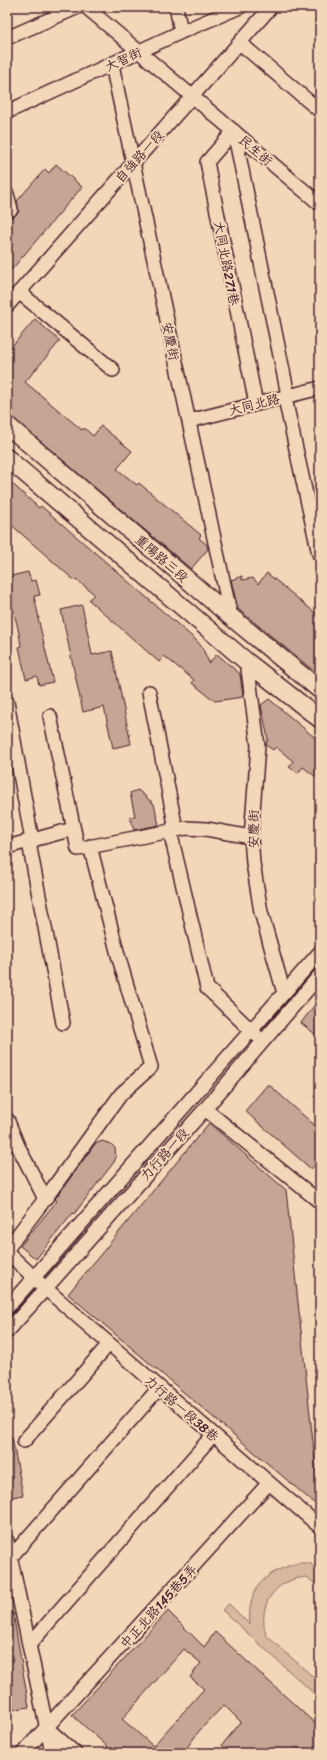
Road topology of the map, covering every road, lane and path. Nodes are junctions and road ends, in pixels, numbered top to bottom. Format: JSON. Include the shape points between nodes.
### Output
{"nodes":[{"id":1,"x":78,"y":7,"type":"edge"},
{"id":2,"x":86,"y":7,"type":"edge"},
{"id":3,"x":104,"y":7,"type":"edge"},
{"id":4,"x":176,"y":7,"type":"edge"},
{"id":5,"x":239,"y":7,"type":"edge"},
{"id":6,"x":271,"y":7,"type":"edge"},
{"id":7,"x":108,"y":24,"type":"junction"},
{"id":8,"x":181,"y":32,"type":"junction"},
{"id":9,"x":7,"y":38,"type":"edge"},
{"id":10,"x":240,"y":43,"type":"junction"},
{"id":11,"x":139,"y":52,"type":"junction"},
{"id":12,"x":112,"y":65,"type":"junction"},
{"id":13,"x":192,"y":97,"type":"junction"},
{"id":14,"x":320,"y":111,"type":"edge"},
{"id":15,"x":7,"y":112,"type":"edge"},
{"id":16,"x":234,"y":131,"type":"junction"},
{"id":17,"x":133,"y":162,"type":"junction"},
{"id":18,"x":7,"y":194,"type":"edge"},
{"id":19,"x":320,"y":204,"type":"edge"},
{"id":20,"x":11,"y":209,"type":"dead end"},
{"id":21,"x":19,"y":292,"type":"junction"},
{"id":22,"x":7,"y":306,"type":"edge"},
{"id":23,"x":113,"y":370,"type":"dead end"},
{"id":24,"x":320,"y":388,"type":"edge"},
{"id":25,"x":287,"y":396,"type":"junction"},
{"id":26,"x":256,"y":404,"type":"junction"},
{"id":27,"x":189,"y":421,"type":"junction"},
{"id":28,"x":7,"y":425,"type":"edge"},
{"id":29,"x":7,"y":458,"type":"edge"},
{"id":30,"x":319,"y":554,"type":"dead end"},
{"id":31,"x":231,"y":618,"type":"junction"},
{"id":32,"x":248,"y":662,"type":"junction"},
{"id":33,"x":320,"y":690,"type":"edge"},
{"id":34,"x":149,"y":692,"type":"dead end"},
{"id":35,"x":7,"y":702,"type":"edge"},
{"id":36,"x":50,"y":716,"type":"dead end"},
{"id":37,"x":320,"y":718,"type":"edge"},
{"id":38,"x":73,"y":829,"type":"junction"},
{"id":39,"x":170,"y":831,"type":"junction"},
{"id":40,"x":251,"y":838,"type":"junction"},
{"id":41,"x":32,"y":840,"type":"junction"},
{"id":42,"x":7,"y":847,"type":"edge"},
{"id":43,"x":84,"y":848,"type":"junction"},
{"id":44,"x":320,"y":952,"type":"edge"},
{"id":45,"x":320,"y":975,"type":"edge"},
{"id":46,"x":284,"y":993,"type":"junction"},
{"id":47,"x":63,"y":1022,"type":"dead end"},
{"id":48,"x":251,"y":1030,"type":"junction"},
{"id":49,"x":262,"y":1041,"type":"junction"},
{"id":50,"x":205,"y":1109,"type":"junction"},
{"id":51,"x":7,"y":1119,"type":"edge"},
{"id":52,"x":46,"y":1199,"type":"junction"},
{"id":53,"x":320,"y":1202,"type":"edge"},
{"id":54,"x":7,"y":1249,"type":"edge"},
{"id":55,"x":7,"y":1252,"type":"edge"},
{"id":56,"x":34,"y":1278,"type":"junction"},
{"id":57,"x":45,"y":1288,"type":"junction"},
{"id":58,"x":7,"y":1308,"type":"edge"},
{"id":59,"x":7,"y":1332,"type":"edge"},
{"id":60,"x":109,"y":1344,"type":"junction"},
{"id":61,"x":159,"y":1388,"type":"junction"},
{"id":62,"x":213,"y":1435,"type":"junction"},
{"id":63,"x":24,"y":1441,"type":"dead end"},
{"id":64,"x":268,"y":1484,"type":"junction"},
{"id":65,"x":320,"y":1528,"type":"edge"},
{"id":66,"x":7,"y":1541,"type":"edge"},
{"id":67,"x":10,"y":1558,"type":"junction"},
{"id":68,"x":29,"y":1645,"type":"junction"},
{"id":69,"x":47,"y":1728,"type":"junction"},
{"id":70,"x":23,"y":1753,"type":"edge"},
{"id":71,"x":52,"y":1753,"type":"edge"},
{"id":72,"x":75,"y":1753,"type":"edge"}],
"edges":[{"from":1,"to":9,"type":"street"},
{"from":2,"to":7,"type":"street","name":"民生街"},
{"from":3,"to":7,"type":"street"},
{"from":4,"to":8,"type":"street"},
{"from":5,"to":8,"type":"street","name":"大智街"},
{"from":6,"to":10,"type":"street","name":"自強路一段"},
{"from":7,"to":11,"type":"street","name":"民生街"},
{"from":8,"to":11,"type":"street","name":"大智街"},
{"from":10,"to":13,"type":"street","name":"自強路一段"},
{"from":10,"to":14,"type":"street"},
{"from":11,"to":12,"type":"street","name":"大智街"},
{"from":11,"to":13,"type":"street","name":"民生街"},
{"from":12,"to":15,"type":"street","name":"大智街"},
{"from":12,"to":17,"type":"street","name":"安慶街"},
{"from":13,"to":16,"type":"street","name":"民生街"},
{"from":13,"to":17,"type":"street","name":"自強路一段"},
{"from":16,"to":19,"type":"street","name":"民生街"},
{"from":16,"to":25,"type":"street"},
{"from":16,"to":26,"type":"street","name":"大同北路271巷","via":[[207,162]]},
{"from":17,"to":21,"type":"street","name":"自強路一段"},
{"from":17,"to":27,"type":"street","name":"安慶街"},
{"from":18,"to":20,"type":"street"},
{"from":21,"to":22,"type":"street","name":"自強路一段"},
{"from":21,"to":23,"type":"street"},
{"from":24,"to":25,"type":"street","name":"大同北路"},
{"from":25,"to":26,"type":"street","name":"大同北路"},
{"from":25,"to":30,"type":"street","via":[[286,403]]},
{"from":26,"to":27,"type":"street","name":"大同北路"},
{"from":27,"to":31,"type":"street","name":"安慶街"},
{"from":28,"to":31,"type":"main road","name":"重陽路三段"},
{"from":29,"to":32,"type":"main road","name":"重陽路三段"},
{"from":31,"to":33,"type":"main road","name":"重陽路三段"},
{"from":32,"to":37,"type":"main road","name":"重陽路三段"},
{"from":32,"to":40,"type":"street","name":"安慶街","via":[[258,746]]},
{"from":34,"to":39,"type":"street","via":[[175,824]]},
{"from":35,"to":41,"type":"street"},
{"from":36,"to":38,"type":"street"},
{"from":38,"to":41,"type":"street"},
{"from":38,"to":43,"type":"street"},
{"from":39,"to":40,"type":"street","via":[[186,828],[206,829]]},
{"from":39,"to":43,"type":"street"},
{"from":39,"to":48,"type":"street","via":[[207,988]]},
{"from":40,"to":46,"type":"street","name":"安慶街","via":[[261,912]]},
{"from":41,"to":42,"type":"street"},
{"from":41,"to":47,"type":"street","via":[[30,848]]},
{"from":43,"to":52,"type":"street","via":[[150,1067],[121,1094]]},
{"from":44,"to":46,"type":"street","name":"力行路一段"},
{"from":45,"to":49,"type":"street","name":"力行路一段"},
{"from":46,"to":48,"type":"street","name":"力行路一段"},
{"from":48,"to":49,"type":"street"},
{"from":48,"to":56,"type":"street","name":"力行路一段"},
{"from":49,"to":50,"type":"street","name":"力行路一段"},
{"from":50,"to":53,"type":"street"},
{"from":50,"to":57,"type":"street","name":"力行路一段"},
{"from":51,"to":52,"type":"street"},
{"from":52,"to":54,"type":"street"},
{"from":55,"to":56,"type":"street","name":"力行路一段38巷"},
{"from":56,"to":57,"type":"street","name":"力行路一段38巷"},
{"from":56,"to":58,"type":"street","name":"力行路一段"},
{"from":57,"to":59,"type":"street","name":"力行路一段"},
{"from":57,"to":60,"type":"street","name":"力行路一段38巷"},
{"from":60,"to":61,"type":"street","name":"力行路一段38巷"},
{"from":60,"to":63,"type":"street"},
{"from":61,"to":62,"type":"street","name":"力行路一段38巷"},
{"from":61,"to":67,"type":"street"},
{"from":62,"to":64,"type":"street","name":"力行路一段38巷"},
{"from":62,"to":68,"type":"street"},
{"from":64,"to":65,"type":"street","name":"力行路一段38巷"},
{"from":64,"to":69,"type":"street","name":"中正北路145巷5弄"},
{"from":66,"to":67,"type":"street"},
{"from":67,"to":68,"type":"street"},
{"from":68,"to":69,"type":"street"},
{"from":69,"to":70,"type":"street","name":"中正北路145巷5弄"},
{"from":69,"to":71,"type":"street"},
{"from":69,"to":72,"type":"street"}]}
